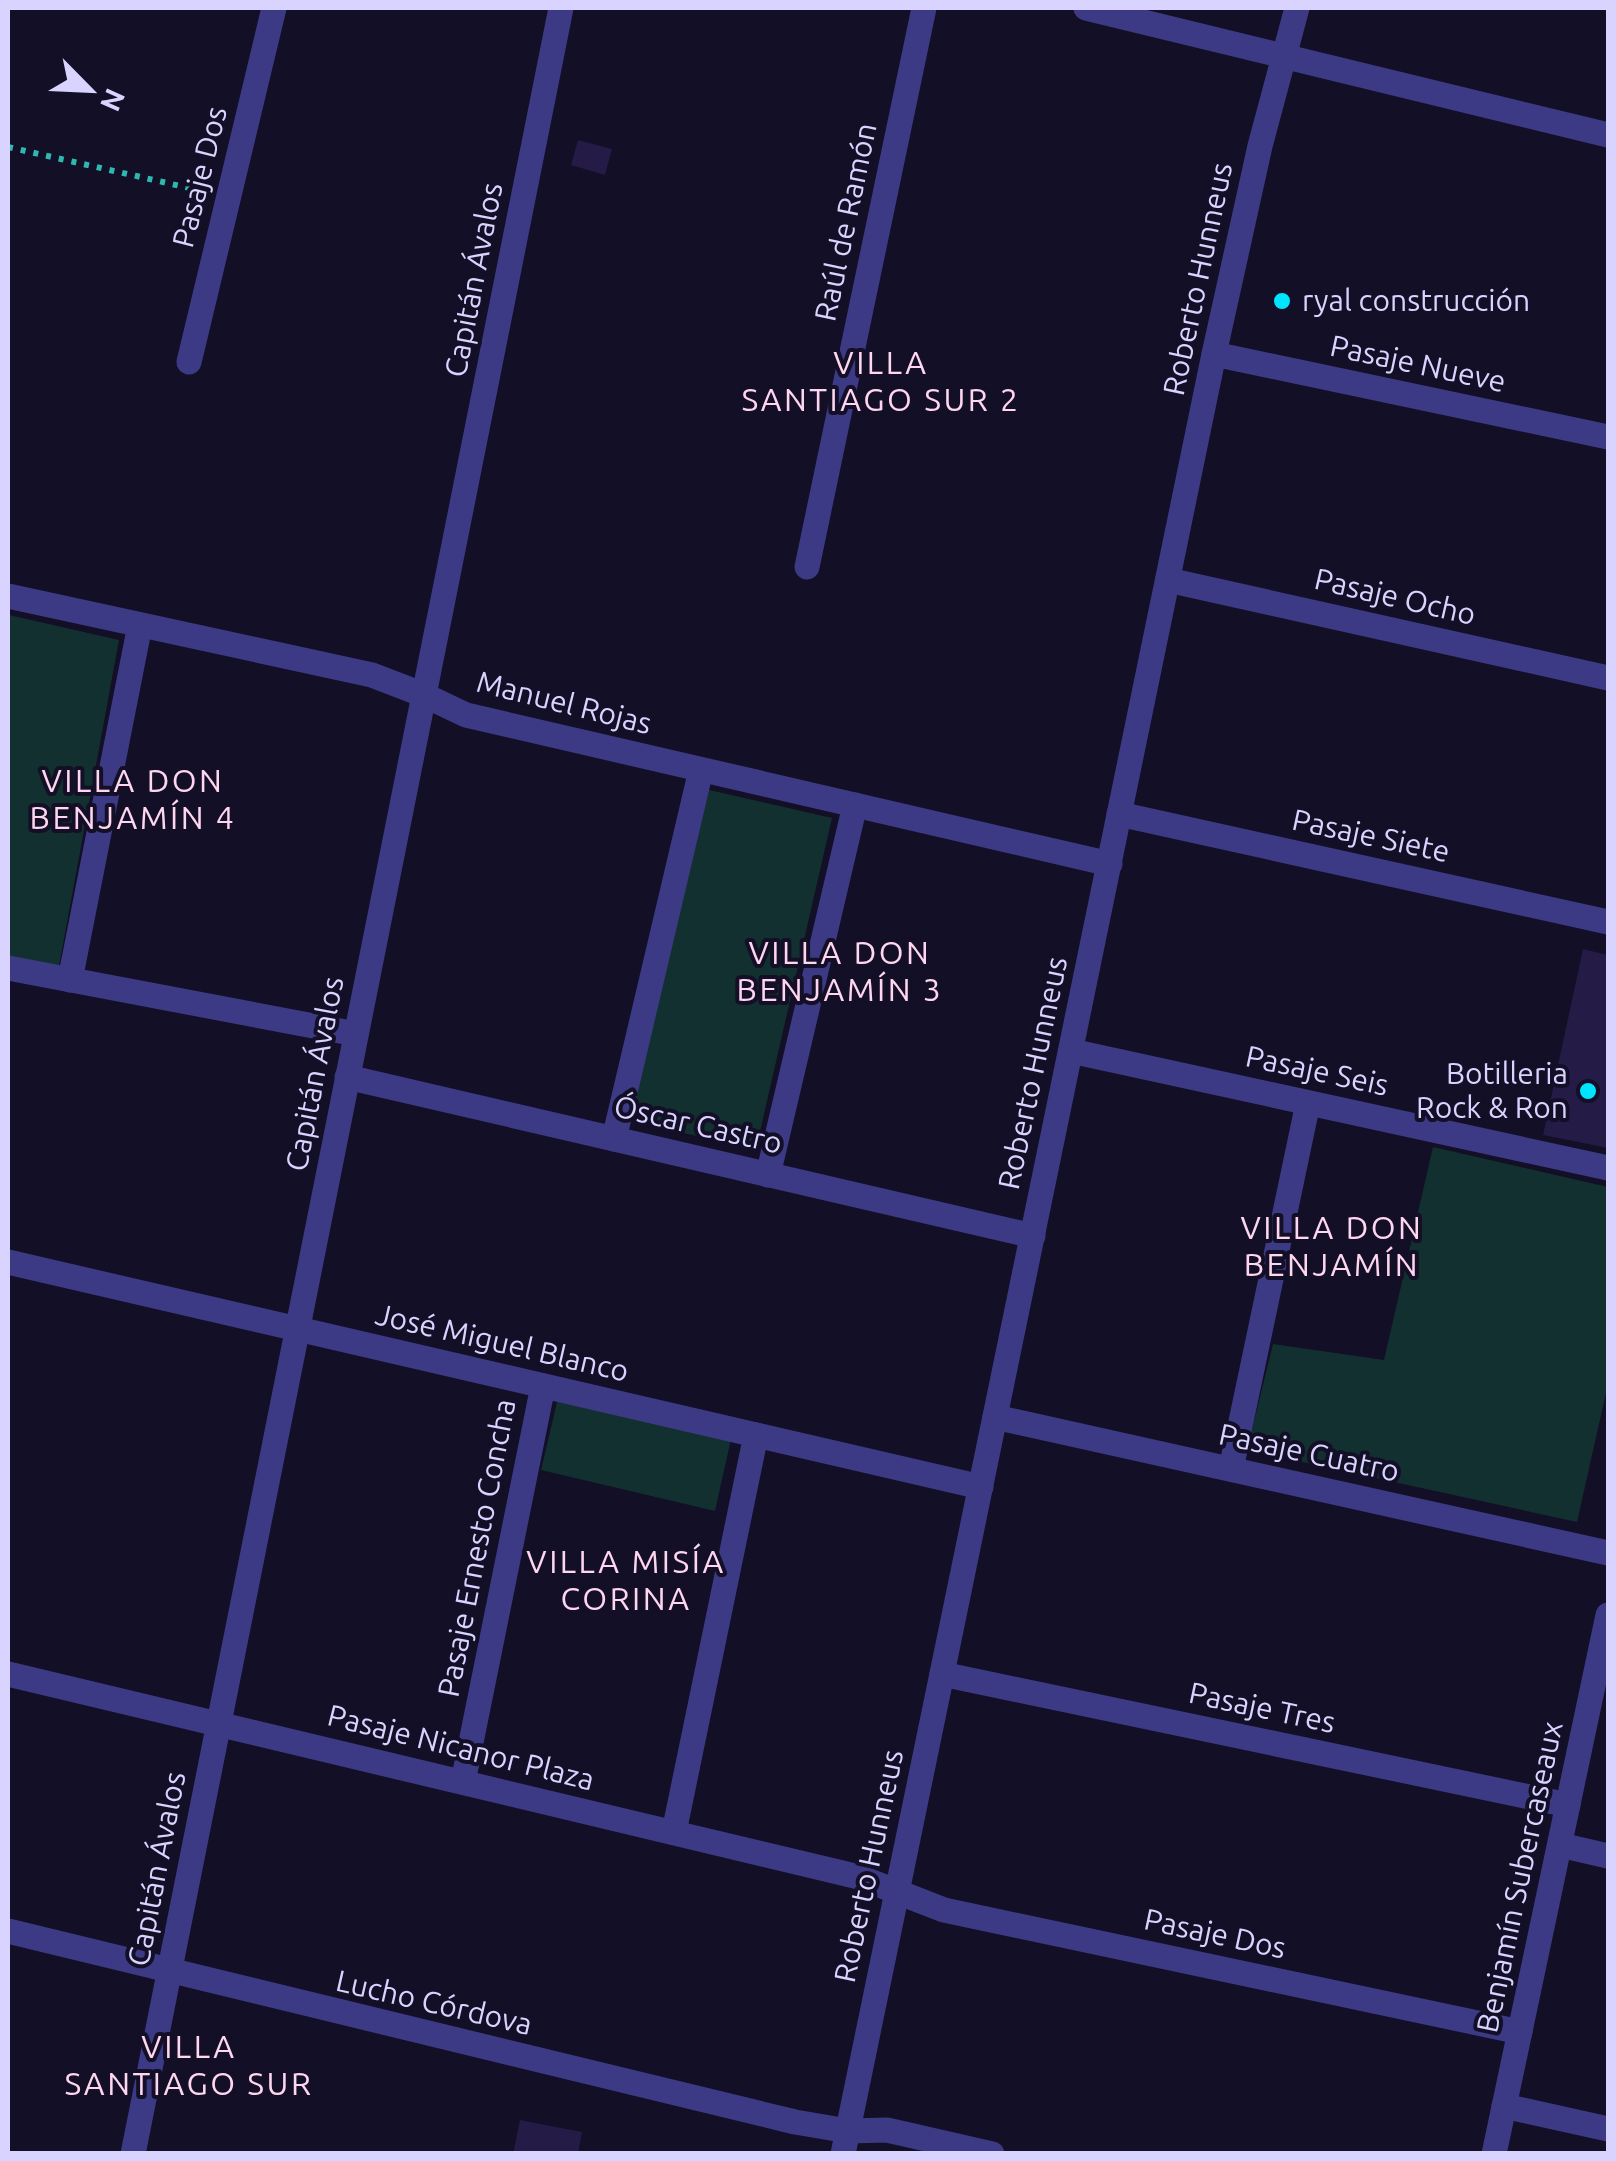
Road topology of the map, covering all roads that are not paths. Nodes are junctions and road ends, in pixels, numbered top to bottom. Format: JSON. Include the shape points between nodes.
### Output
{"nodes":[{"id":1,"x":274,"y":8,"type":"edge"},
{"id":2,"x":561,"y":8,"type":"edge"},
{"id":3,"x":924,"y":8,"type":"edge"},
{"id":4,"x":1086,"y":8,"type":"edge"},
{"id":5,"x":1297,"y":8,"type":"edge"},
{"id":6,"x":1284,"y":56,"type":"junction"},
{"id":7,"x":1608,"y":135,"type":"edge"},
{"id":8,"x":1214,"y":354,"type":"junction"},
{"id":9,"x":189,"y":362,"type":"dead end"},
{"id":10,"x":1608,"y":438,"type":"edge"},
{"id":11,"x":808,"y":566,"type":"dead end"},
{"id":12,"x":1168,"y":580,"type":"junction"},
{"id":13,"x":8,"y":596,"type":"edge"},
{"id":14,"x":140,"y":625,"type":"junction"},
{"id":15,"x":1608,"y":678,"type":"edge"},
{"id":16,"x":424,"y":694,"type":"junction"},
{"id":17,"x":701,"y":770,"type":"junction"},
{"id":18,"x":854,"y":806,"type":"junction"},
{"id":19,"x":1119,"y":814,"type":"junction"},
{"id":20,"x":1110,"y":864,"type":"junction"},
{"id":21,"x":1608,"y":922,"type":"edge"},
{"id":22,"x":8,"y":968,"type":"edge"},
{"id":23,"x":70,"y":980,"type":"junction"},
{"id":24,"x":356,"y":1034,"type":"junction"},
{"id":25,"x":1071,"y":1051,"type":"junction"},
{"id":26,"x":348,"y":1076,"type":"junction"},
{"id":27,"x":1308,"y":1102,"type":"junction"},
{"id":28,"x":614,"y":1138,"type":"junction"},
{"id":29,"x":1608,"y":1168,"type":"edge"},
{"id":30,"x":768,"y":1174,"type":"junction"},
{"id":31,"x":1033,"y":1236,"type":"junction"},
{"id":32,"x":8,"y":1262,"type":"edge"},
{"id":33,"x":298,"y":1329,"type":"junction"},
{"id":34,"x":543,"y":1386,"type":"junction"},
{"id":35,"x":995,"y":1416,"type":"junction"},
{"id":36,"x":756,"y":1435,"type":"junction"},
{"id":37,"x":1231,"y":1469,"type":"junction"},
{"id":38,"x":981,"y":1487,"type":"junction"},
{"id":39,"x":1608,"y":1553,"type":"edge"},
{"id":40,"x":1608,"y":1614,"type":"edge"},
{"id":41,"x":8,"y":1674,"type":"edge"},
{"id":42,"x":942,"y":1674,"type":"junction"},
{"id":43,"x":219,"y":1723,"type":"junction"},
{"id":44,"x":464,"y":1782,"type":"junction"},
{"id":45,"x":1568,"y":1804,"type":"junction"},
{"id":46,"x":674,"y":1832,"type":"junction"},
{"id":47,"x":1560,"y":1845,"type":"junction"},
{"id":48,"x":1608,"y":1856,"type":"edge"},
{"id":49,"x":897,"y":1892,"type":"junction"},
{"id":50,"x":8,"y":1931,"type":"edge"},
{"id":51,"x":170,"y":1972,"type":"junction"},
{"id":52,"x":1520,"y":2032,"type":"junction"},
{"id":53,"x":1504,"y":2106,"type":"junction"},
{"id":54,"x":1608,"y":2129,"type":"edge"},
{"id":55,"x":845,"y":2142,"type":"edge"},
{"id":56,"x":134,"y":2154,"type":"edge"},
{"id":57,"x":992,"y":2154,"type":"edge"},
{"id":58,"x":1494,"y":2154,"type":"edge"}],
"edges":[{"from":1,"to":9,"type":"street","name":"Pasaje Dos"},
{"from":2,"to":16,"type":"street","name":"Capitán Ávalos"},
{"from":3,"to":11,"type":"street","name":"Raúl de Ramón"},
{"from":4,"to":6,"type":"street"},
{"from":5,"to":6,"type":"street","name":"Roberto Hunneus"},
{"from":6,"to":7,"type":"street"},
{"from":6,"to":8,"type":"street","name":"Roberto Hunneus"},
{"from":8,"to":10,"type":"street","name":"Pasaje Nueve"},
{"from":8,"to":12,"type":"street","name":"Roberto Hunneus"},
{"from":12,"to":15,"type":"street","name":"Pasaje Ocho"},
{"from":12,"to":19,"type":"street","name":"Roberto Hunneus"},
{"from":13,"to":14,"type":"street","name":"Manuel Rojas"},
{"from":14,"to":16,"type":"street","name":"Manuel Rojas","via":[[372,675]]},
{"from":14,"to":23,"type":"street"},
{"from":16,"to":17,"type":"street","name":"Manuel Rojas","via":[[466,715]]},
{"from":16,"to":24,"type":"street","name":"Capitán Ávalos"},
{"from":17,"to":18,"type":"street","name":"Manuel Rojas"},
{"from":17,"to":28,"type":"street"},
{"from":18,"to":20,"type":"street","name":"Manuel Rojas"},
{"from":18,"to":30,"type":"street"},
{"from":19,"to":20,"type":"street","name":"Roberto Hunneus"},
{"from":19,"to":21,"type":"street","name":"Pasaje Siete"},
{"from":20,"to":25,"type":"street","name":"Roberto Hunneus"},
{"from":22,"to":23,"type":"street"},
{"from":23,"to":24,"type":"street"},
{"from":24,"to":26,"type":"street","name":"Capitán Ávalos"},
{"from":25,"to":27,"type":"street","name":"Pasaje Seis"},
{"from":25,"to":31,"type":"street","name":"Roberto Hunneus"},
{"from":26,"to":28,"type":"street","name":"Óscar Castro"},
{"from":26,"to":33,"type":"street","name":"Capitán Ávalos"},
{"from":27,"to":29,"type":"street","name":"Pasaje Seis"},
{"from":27,"to":37,"type":"street"},
{"from":28,"to":30,"type":"street","name":"Óscar Castro"},
{"from":30,"to":31,"type":"street","name":"Óscar Castro"},
{"from":31,"to":35,"type":"street","name":"Roberto Hunneus"},
{"from":32,"to":33,"type":"street","name":"José Miguel Blanco"},
{"from":33,"to":34,"type":"street","name":"José Miguel Blanco"},
{"from":33,"to":43,"type":"street","name":"Capitán Ávalos"},
{"from":34,"to":36,"type":"street","name":"José Miguel Blanco"},
{"from":34,"to":44,"type":"street","name":"Pasaje Ernesto Concha"},
{"from":35,"to":37,"type":"street","name":"Pasaje Cuatro"},
{"from":35,"to":38,"type":"street","name":"Roberto Hunneus"},
{"from":36,"to":38,"type":"street","name":"José Miguel Blanco"},
{"from":36,"to":46,"type":"street"},
{"from":37,"to":39,"type":"street","name":"Pasaje Cuatro"},
{"from":38,"to":42,"type":"street","name":"Roberto Hunneus"},
{"from":40,"to":45,"type":"street","name":"Benjamín Subercaseaux"},
{"from":41,"to":43,"type":"street","name":"Pasaje Nicanor Plaza"},
{"from":42,"to":45,"type":"street","name":"Pasaje Tres"},
{"from":42,"to":49,"type":"street","name":"Roberto Hunneus"},
{"from":43,"to":44,"type":"street","name":"Pasaje Nicanor Plaza"},
{"from":43,"to":51,"type":"street","name":"Capitán Ávalos"},
{"from":44,"to":46,"type":"street","name":"Pasaje Nicanor Plaza"},
{"from":45,"to":47,"type":"street","name":"Benjamín Subercaseaux"},
{"from":46,"to":49,"type":"street","name":"Pasaje Nicanor Plaza"},
{"from":47,"to":48,"type":"street"},
{"from":47,"to":52,"type":"street","name":"Benjamín Subercaseaux"},
{"from":49,"to":52,"type":"street","name":"Pasaje Dos","via":[[944,1910]]},
{"from":49,"to":55,"type":"street","name":"Roberto Hunneus"},
{"from":50,"to":51,"type":"street","name":"Lucho Córdova"},
{"from":51,"to":55,"type":"street","name":"Lucho Córdova","via":[[795,2122]]},
{"from":51,"to":56,"type":"street","name":"Capitán Ávalos"},
{"from":52,"to":53,"type":"street","name":"Benjamín Subercaseaux"},
{"from":53,"to":54,"type":"street"},
{"from":53,"to":58,"type":"street","name":"Benjamín Subercaseaux"},
{"from":55,"to":57,"type":"street","name":"Lucho Córdova","via":[[887,2130]]}]}
